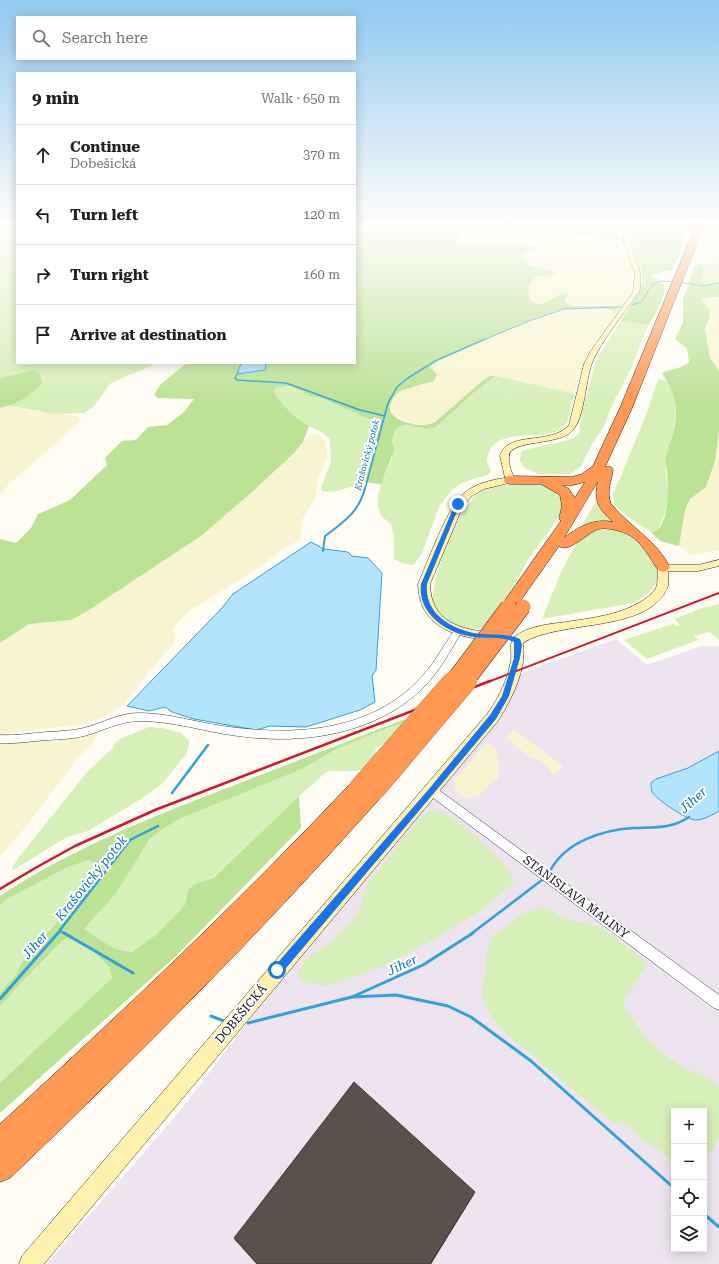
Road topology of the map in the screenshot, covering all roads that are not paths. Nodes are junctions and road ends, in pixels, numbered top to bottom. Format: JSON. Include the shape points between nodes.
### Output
{"nodes":[{"id":1,"x":638,"y":287,"type":"edge"},
{"id":2,"x":678,"y":287,"type":"edge"},
{"id":3,"x":603,"y":468,"type":"junction"},
{"id":4,"x":510,"y":480,"type":"junction"},
{"id":5,"x":542,"y":482,"type":"junction"},
{"id":6,"x":564,"y":526,"type":"junction"},
{"id":7,"x":643,"y":539,"type":"junction"},
{"id":8,"x":565,"y":544,"type":"junction"},
{"id":9,"x":719,"y":563,"type":"edge"},
{"id":10,"x":663,"y":567,"type":"junction"},
{"id":11,"x":516,"y":607,"type":"junction"},
{"id":12,"x":458,"y":631,"type":"junction"},
{"id":13,"x":517,"y":641,"type":"junction"},
{"id":14,"x":0,"y":740,"type":"edge"},
{"id":15,"x":432,"y":791,"type":"junction"},
{"id":16,"x":168,"y":995,"type":"junction"},
{"id":17,"x":719,"y":1003,"type":"edge"},
{"id":18,"x":0,"y":1142,"type":"edge"},
{"id":19,"x":0,"y":1168,"type":"edge"},
{"id":20,"x":30,"y":1264,"type":"edge"}],
"edges":[{"from":1,"to":4,"type":"street","via":[[588,364],[570,432],[563,436],[525,442],[509,448],[504,457]]},
{"from":2,"to":3,"type":"highway"},
{"from":3,"to":5,"type":"highway","via":[[579,480]]},
{"from":3,"to":6,"type":"highway"},
{"from":3,"to":7,"type":"highway","via":[[603,501],[614,515]]},
{"from":3,"to":8,"type":"highway","via":[[576,527]]},
{"from":4,"to":5,"type":"highway"},
{"from":4,"to":12,"type":"street","via":[[484,485],[464,496],[458,504],[424,584],[424,598],[432,614]]},
{"from":5,"to":6,"type":"highway","via":[[557,487],[569,496],[570,504]]},
{"from":6,"to":11,"type":"highway"},
{"from":7,"to":8,"type":"highway","via":[[618,527],[599,525],[583,530]]},
{"from":7,"to":10,"type":"highway","via":[[656,553]]},
{"from":8,"to":11,"type":"highway"},
{"from":9,"to":10,"type":"street","via":[[692,568]]},
{"from":10,"to":13,"type":"street","via":[[664,581],[661,590],[638,610],[605,619],[536,631]]},
{"from":11,"to":16,"type":"highway","bridge":true,"via":[[464,684],[366,790],[274,900]]},
{"from":12,"to":13,"type":"street","via":[[508,637]]},
{"from":12,"to":14,"type":"street","via":[[434,669],[405,698],[391,709],[344,726],[289,736],[261,735],[138,717],[119,718],[78,733]]},
{"from":13,"to":15,"type":"street","name":"DOBEŠICKÁ","via":[[517,658],[502,702],[493,717]]},
{"from":15,"to":17,"type":"street","name":"STANISLAVA MALINY"},
{"from":15,"to":20,"type":"street","name":"DOBEŠICKÁ"},
{"from":16,"to":18,"type":"highway","via":[[102,1047]]},
{"from":16,"to":19,"type":"highway","via":[[61,1111]]}]}
